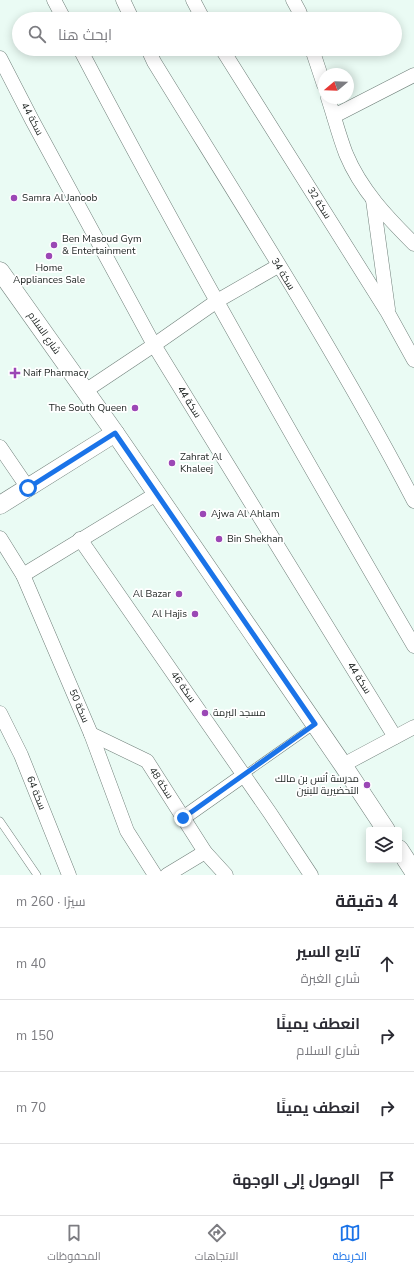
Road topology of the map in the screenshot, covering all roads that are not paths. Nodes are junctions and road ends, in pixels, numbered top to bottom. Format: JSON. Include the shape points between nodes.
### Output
{"nodes":[{"id":1,"x":54,"y":0,"type":"edge"},
{"id":2,"x":123,"y":0,"type":"edge"},
{"id":3,"x":193,"y":0,"type":"edge"},
{"id":4,"x":292,"y":0,"type":"edge"},
{"id":5,"x":60,"y":12,"type":"edge"},
{"id":6,"x":129,"y":12,"type":"edge"},
{"id":7,"x":200,"y":12,"type":"edge"},
{"id":8,"x":299,"y":12,"type":"edge"},
{"id":9,"x":84,"y":56,"type":"edge"},
{"id":10,"x":151,"y":56,"type":"edge"},
{"id":11,"x":226,"y":56,"type":"edge"},
{"id":12,"x":314,"y":56,"type":"edge"},
{"id":13,"x":0,"y":58,"type":"edge"},
{"id":14,"x":318,"y":68,"type":"edge"},
{"id":15,"x":413,"y":79,"type":"edge"},
{"id":16,"x":330,"y":104,"type":"edge"},
{"id":17,"x":334,"y":116,"type":"junction"},
{"id":18,"x":373,"y":200,"type":"junction"},
{"id":19,"x":414,"y":244,"type":"edge"},
{"id":20,"x":278,"y":266,"type":"junction"},
{"id":21,"x":0,"y":271,"type":"edge"},
{"id":22,"x":218,"y":301,"type":"junction"},
{"id":23,"x":388,"y":313,"type":"junction"},
{"id":24,"x":154,"y":345,"type":"junction"},
{"id":25,"x":414,"y":360,"type":"edge"},
{"id":26,"x":85,"y":391,"type":"junction"},
{"id":27,"x":115,"y":433,"type":"junction"},
{"id":28,"x":0,"y":447,"type":"edge"},
{"id":29,"x":28,"y":488,"type":"junction"},
{"id":30,"x":156,"y":494,"type":"junction"},
{"id":31,"x":414,"y":501,"type":"edge"},
{"id":32,"x":0,"y":505,"type":"edge"},
{"id":33,"x":0,"y":538,"type":"edge"},
{"id":34,"x":80,"y":539,"type":"junction"},
{"id":35,"x":23,"y":575,"type":"junction"},
{"id":36,"x":414,"y":646,"type":"edge"},
{"id":37,"x":0,"y":713,"type":"edge"},
{"id":38,"x":315,"y":724,"type":"junction"},
{"id":39,"x":414,"y":727,"type":"edge"},
{"id":40,"x":91,"y":734,"type":"junction"},
{"id":41,"x":395,"y":737,"type":"junction"},
{"id":42,"x":343,"y":765,"type":"junction"},
{"id":43,"x":244,"y":775,"type":"junction"},
{"id":44,"x":183,"y":818,"type":"junction"},
{"id":45,"x":0,"y":821,"type":"edge"},
{"id":46,"x":384,"y":827,"type":"edge"},
{"id":47,"x":205,"y":852,"type":"junction"},
{"id":48,"x":402,"y":854,"type":"edge"},
{"id":49,"x":414,"y":872,"type":"edge"},
{"id":50,"x":37,"y":875,"type":"edge"},
{"id":51,"x":69,"y":875,"type":"edge"},
{"id":52,"x":155,"y":875,"type":"edge"},
{"id":53,"x":167,"y":875,"type":"edge"},
{"id":54,"x":226,"y":875,"type":"edge"},
{"id":55,"x":311,"y":875,"type":"edge"}],
"edges":[{"from":1,"to":5,"type":"street"},
{"from":2,"to":6,"type":"street"},
{"from":3,"to":7,"type":"street"},
{"from":4,"to":8,"type":"street"},
{"from":9,"to":22,"type":"street"},
{"from":10,"to":20,"type":"street","name":"سكة 34"},
{"from":11,"to":23,"type":"street","name":"سكة 32"},
{"from":12,"to":14,"type":"street"},
{"from":13,"to":24,"type":"street","name":"سكة 44"},
{"from":15,"to":17,"type":"street"},
{"from":16,"to":17,"type":"street"},
{"from":17,"to":18,"type":"street","via":[[346,153]]},
{"from":18,"to":19,"type":"street"},
{"from":18,"to":23,"type":"street"},
{"from":20,"to":22,"type":"street"},
{"from":20,"to":31,"type":"street","name":"سكة 34","via":[[332,354]]},
{"from":21,"to":26,"type":"street","name":"شارع السلام"},
{"from":22,"to":24,"type":"street"},
{"from":22,"to":36,"type":"street"},
{"from":23,"to":25,"type":"street","name":"سكة 32"},
{"from":24,"to":26,"type":"street"},
{"from":24,"to":41,"type":"street","name":"سكة 44"},
{"from":26,"to":27,"type":"street","name":"شارع السلام"},
{"from":27,"to":29,"type":"street"},
{"from":27,"to":30,"type":"street","name":"شارع السلام"},
{"from":28,"to":29,"type":"street"},
{"from":29,"to":32,"type":"street"},
{"from":30,"to":34,"type":"street"},
{"from":30,"to":38,"type":"street","name":"شارع السلام"},
{"from":33,"to":35,"type":"street","name":"سكة 50"},
{"from":34,"to":35,"type":"street"},
{"from":34,"to":43,"type":"street","name":"سكة 46"},
{"from":35,"to":40,"type":"street","name":"سكة 50"},
{"from":37,"to":51,"type":"street","name":"سكة 64","via":[[21,755]]},
{"from":38,"to":42,"type":"street","name":"شارع السلام"},
{"from":38,"to":43,"type":"lane"},
{"from":39,"to":41,"type":"street"},
{"from":40,"to":44,"type":"street","name":"سكة 48","via":[[147,761]]},
{"from":40,"to":52,"type":"street","name":"سكة 50","via":[[127,831]]},
{"from":41,"to":42,"type":"street"},
{"from":42,"to":46,"type":"street","name":"شارع السلام"},
{"from":43,"to":44,"type":"street"},
{"from":43,"to":55,"type":"street","name":"سكة 46"},
{"from":44,"to":47,"type":"street","name":"سكة 48"},
{"from":45,"to":50,"type":"lane"},
{"from":47,"to":53,"type":"street"},
{"from":47,"to":54,"type":"street","name":"سكة 48"},
{"from":48,"to":49,"type":"street"}]}
